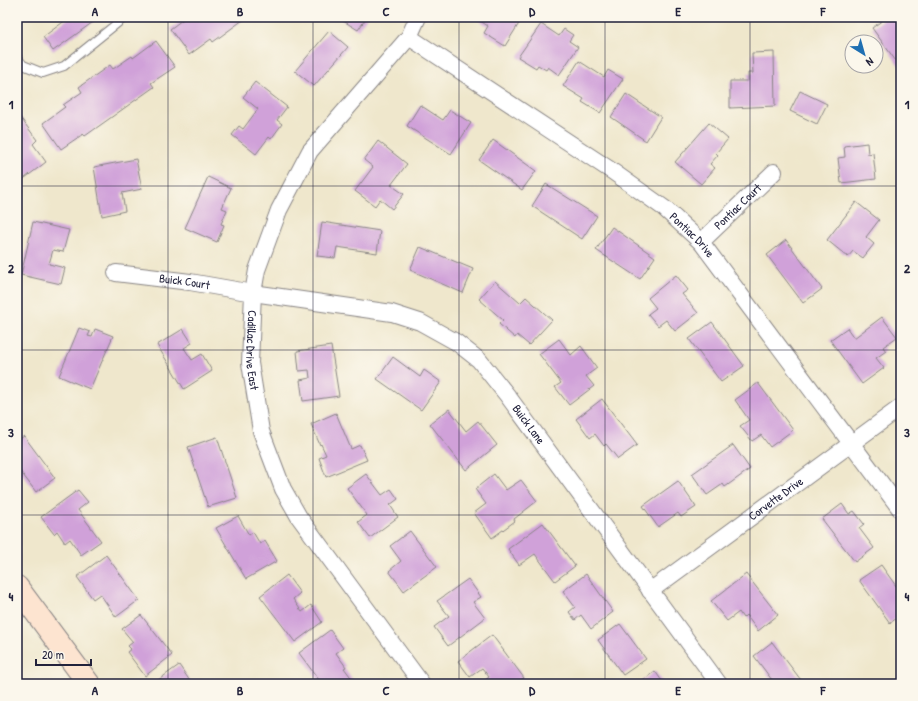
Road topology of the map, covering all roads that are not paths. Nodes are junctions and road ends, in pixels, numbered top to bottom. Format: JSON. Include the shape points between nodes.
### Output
{"nodes":[{"id":1,"x":125,"y":17,"type":"edge"},
{"id":2,"x":418,"y":17,"type":"edge"},
{"id":3,"x":409,"y":37,"type":"junction"},
{"id":4,"x":17,"y":57,"type":"edge"},
{"id":5,"x":774,"y":172,"type":"dead end"},
{"id":6,"x":701,"y":242,"type":"junction"},
{"id":7,"x":116,"y":273,"type":"dead end"},
{"id":8,"x":253,"y":293,"type":"junction"},
{"id":9,"x":901,"y":407,"type":"edge"},
{"id":10,"x":852,"y":443,"type":"junction"},
{"id":11,"x":901,"y":510,"type":"edge"},
{"id":12,"x":17,"y":587,"type":"edge"},
{"id":13,"x":650,"y":591,"type":"junction"},
{"id":14,"x":89,"y":684,"type":"edge"},
{"id":15,"x":422,"y":684,"type":"edge"},
{"id":16,"x":719,"y":684,"type":"edge"}],
"edges":[{"from":1,"to":4,"type":"lane","via":[[64,66],[44,72],[23,65]]},
{"from":2,"to":3,"type":"street","name":"Cadillac Drive East"},
{"from":3,"to":6,"type":"street","name":"Pontiac Drive","via":[[612,171],[664,208]]},
{"from":3,"to":8,"type":"street","name":"Cadillac Drive East","via":[[310,151],[279,210],[257,270]]},
{"from":5,"to":6,"type":"street","name":"Pontiac Court"},
{"from":6,"to":10,"type":"street","name":"Pontiac Drive"},
{"from":7,"to":8,"type":"street","name":"Buick Court"},
{"from":8,"to":13,"type":"street","name":"Buick Lane","via":[[392,314],[420,322],[456,342],[479,360]]},
{"from":8,"to":15,"type":"street","name":"Cadillac Drive East","via":[[250,364],[261,431],[283,489],[299,517]]},
{"from":9,"to":10,"type":"street","name":"Corvette Drive"},
{"from":10,"to":11,"type":"street","name":"Pontiac Drive"},
{"from":10,"to":13,"type":"street","name":"Corvette Drive"},
{"from":12,"to":14,"type":"street"},
{"from":13,"to":16,"type":"street","name":"Buick Lane"}]}
